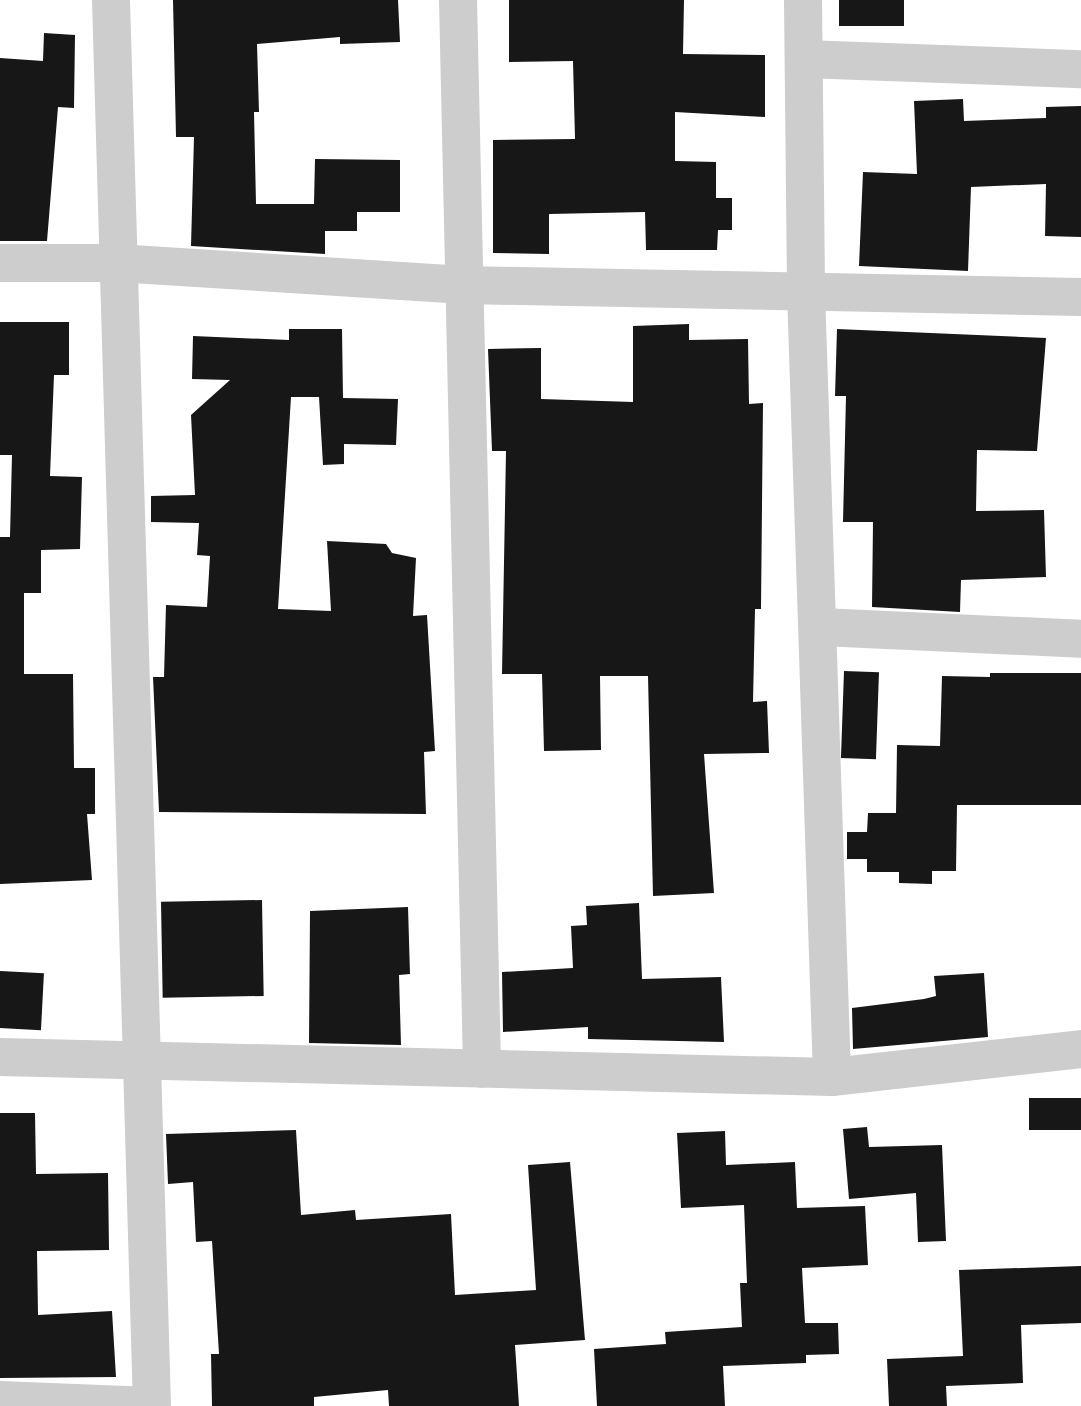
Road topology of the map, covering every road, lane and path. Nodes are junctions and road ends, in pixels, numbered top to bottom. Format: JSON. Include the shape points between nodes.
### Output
{"nodes":[{"id":1,"x":111,"y":0,"type":"edge"},
{"id":2,"x":458,"y":0,"type":"edge"},
{"id":3,"x":803,"y":0,"type":"edge"},
{"id":4,"x":804,"y":58,"type":"junction"},
{"id":5,"x":1081,"y":69,"type":"edge"},
{"id":6,"x":116,"y":262,"type":"junction"},
{"id":7,"x":0,"y":263,"type":"edge"},
{"id":8,"x":464,"y":285,"type":"junction"},
{"id":9,"x":806,"y":292,"type":"junction"},
{"id":10,"x":1081,"y":298,"type":"edge"},
{"id":11,"x":821,"y":627,"type":"junction"},
{"id":12,"x":1081,"y":639,"type":"edge"},
{"id":13,"x":1081,"y":1049,"type":"edge"},
{"id":14,"x":0,"y":1056,"type":"edge"},
{"id":15,"x":142,"y":1062,"type":"junction"},
{"id":16,"x":482,"y":1069,"type":"junction"},
{"id":17,"x":832,"y":1077,"type":"junction"},
{"id":18,"x":0,"y":1401,"type":"edge"},
{"id":19,"x":152,"y":1406,"type":"edge"}],
"edges":[{"from":1,"to":6,"type":"street"},
{"from":2,"to":8,"type":"street"},
{"from":3,"to":4,"type":"street"},
{"from":4,"to":5,"type":"street"},
{"from":4,"to":9,"type":"street"},
{"from":6,"to":7,"type":"street"},
{"from":6,"to":8,"type":"street"},
{"from":6,"to":15,"type":"street"},
{"from":8,"to":9,"type":"street"},
{"from":8,"to":16,"type":"street"},
{"from":9,"to":10,"type":"street"},
{"from":9,"to":11,"type":"street"},
{"from":11,"to":12,"type":"street"},
{"from":11,"to":17,"type":"street"},
{"from":13,"to":17,"type":"street"},
{"from":14,"to":15,"type":"street"},
{"from":15,"to":16,"type":"street"},
{"from":15,"to":19,"type":"street"},
{"from":16,"to":17,"type":"street"},
{"from":18,"to":19,"type":"street"}]}
